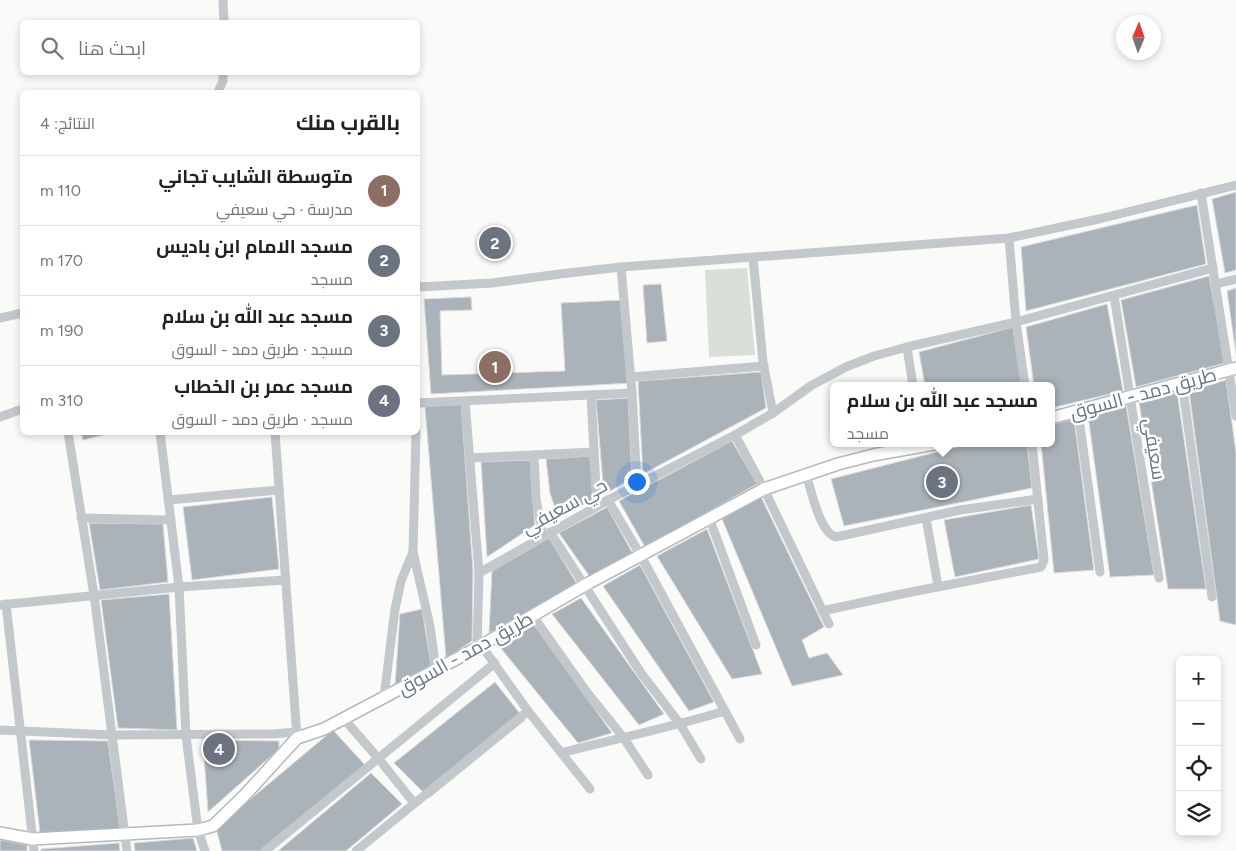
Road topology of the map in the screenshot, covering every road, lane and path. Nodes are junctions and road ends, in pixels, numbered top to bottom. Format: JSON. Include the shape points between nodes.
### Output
{"nodes":[{"id":1,"x":223,"y":0,"type":"edge"},
{"id":2,"x":224,"y":20,"type":"edge"},
{"id":3,"x":223,"y":75,"type":"edge"},
{"id":4,"x":219,"y":90,"type":"edge"},
{"id":5,"x":1236,"y":184,"type":"edge"},
{"id":6,"x":1201,"y":193,"type":"junction"},
{"id":7,"x":1008,"y":238,"type":"junction"},
{"id":8,"x":753,"y":258,"type":"junction"},
{"id":9,"x":621,"y":267,"type":"junction"},
{"id":10,"x":1213,"y":268,"type":"junction"},
{"id":11,"x":1236,"y":279,"type":"edge"},
{"id":12,"x":1216,"y":284,"type":"junction"},
{"id":13,"x":420,"y":287,"type":"edge"},
{"id":14,"x":1114,"y":296,"type":"junction"},
{"id":15,"x":20,"y":313,"type":"edge"},
{"id":16,"x":0,"y":318,"type":"edge"},
{"id":17,"x":1016,"y":322,"type":"junction"},
{"id":18,"x":907,"y":347,"type":"junction"},
{"id":19,"x":764,"y":366,"type":"junction"},
{"id":20,"x":1233,"y":368,"type":"edge"},
{"id":21,"x":631,"y":377,"type":"junction"},
{"id":22,"x":912,"y":382,"type":"edge"},
{"id":23,"x":1024,"y":382,"type":"edge"},
{"id":24,"x":1182,"y":383,"type":"junction"},
{"id":25,"x":632,"y":393,"type":"junction"},
{"id":26,"x":591,"y":395,"type":"junction"},
{"id":27,"x":1130,"y":398,"type":"junction"},
{"id":28,"x":465,"y":401,"type":"junction"},
{"id":29,"x":420,"y":403,"type":"edge"},
{"id":30,"x":20,"y":411,"type":"edge"},
{"id":31,"x":1078,"y":411,"type":"junction"},
{"id":32,"x":773,"y":413,"type":"junction"},
{"id":33,"x":1236,"y":416,"type":"edge"},
{"id":34,"x":0,"y":417,"type":"edge"},
{"id":35,"x":1055,"y":417,"type":"edge"},
{"id":36,"x":68,"y":435,"type":"edge"},
{"id":37,"x":160,"y":435,"type":"edge"},
{"id":38,"x":275,"y":435,"type":"edge"},
{"id":39,"x":416,"y":435,"type":"edge"},
{"id":40,"x":735,"y":435,"type":"junction"},
{"id":41,"x":912,"y":447,"type":"edge"},
{"id":42,"x":1032,"y":447,"type":"edge"},
{"id":43,"x":593,"y":452,"type":"junction"},
{"id":44,"x":534,"y":455,"type":"junction"},
{"id":45,"x":470,"y":458,"type":"junction"},
{"id":46,"x":806,"y":475,"type":"junction"},
{"id":47,"x":637,"y":486,"type":"junction"},
{"id":48,"x":279,"y":490,"type":"junction"},
{"id":49,"x":764,"y":490,"type":"junction"},
{"id":50,"x":1038,"y":499,"type":"junction"},
{"id":51,"x":168,"y":500,"type":"junction"},
{"id":52,"x":608,"y":500,"type":"junction"},
{"id":53,"x":598,"y":506,"type":"junction"},
{"id":54,"x":81,"y":518,"type":"junction"},
{"id":55,"x":926,"y":518,"type":"junction"},
{"id":56,"x":171,"y":520,"type":"junction"},
{"id":57,"x":710,"y":520,"type":"junction"},
{"id":58,"x":546,"y":534,"type":"junction"},
{"id":59,"x":413,"y":552,"type":"junction"},
{"id":60,"x":641,"y":556,"type":"junction"},
{"id":61,"x":1100,"y":572,"type":"dead end"},
{"id":62,"x":479,"y":573,"type":"junction"},
{"id":63,"x":1159,"y":578,"type":"dead end"},
{"id":64,"x":286,"y":580,"type":"junction"},
{"id":65,"x":585,"y":585,"type":"junction"},
{"id":66,"x":938,"y":586,"type":"junction"},
{"id":67,"x":179,"y":587,"type":"junction"},
{"id":68,"x":94,"y":595,"type":"junction"},
{"id":69,"x":1212,"y":597,"type":"dead end"},
{"id":70,"x":3,"y":605,"type":"edge"},
{"id":71,"x":822,"y":611,"type":"junction"},
{"id":72,"x":533,"y":616,"type":"junction"},
{"id":73,"x":829,"y":624,"type":"dead end"},
{"id":74,"x":756,"y":645,"type":"dead end"},
{"id":75,"x":479,"y":647,"type":"junction"},
{"id":76,"x":495,"y":663,"type":"junction"},
{"id":77,"x":436,"y":670,"type":"junction"},
{"id":78,"x":384,"y":697,"type":"junction"},
{"id":79,"x":528,"y":711,"type":"junction"},
{"id":80,"x":725,"y":711,"type":"junction"},
{"id":81,"x":344,"y":719,"type":"junction"},
{"id":82,"x":680,"y":724,"type":"junction"},
{"id":83,"x":0,"y":730,"type":"edge"},
{"id":84,"x":20,"y":731,"type":"junction"},
{"id":85,"x":112,"y":735,"type":"junction"},
{"id":86,"x":297,"y":735,"type":"junction"},
{"id":87,"x":186,"y":736,"type":"junction"},
{"id":88,"x":623,"y":737,"type":"junction"},
{"id":89,"x":740,"y":739,"type":"dead end"},
{"id":90,"x":562,"y":753,"type":"junction"},
{"id":91,"x":378,"y":758,"type":"junction"},
{"id":92,"x":701,"y":759,"type":"dead end"},
{"id":93,"x":648,"y":775,"type":"dead end"},
{"id":94,"x":590,"y":789,"type":"dead end"},
{"id":95,"x":414,"y":804,"type":"junction"},
{"id":96,"x":198,"y":830,"type":"junction"},
{"id":97,"x":0,"y":832,"type":"edge"},
{"id":98,"x":125,"y":835,"type":"junction"},
{"id":99,"x":33,"y":845,"type":"edge"},
{"id":100,"x":127,"y":851,"type":"edge"},
{"id":101,"x":205,"y":851,"type":"edge"},
{"id":102,"x":265,"y":851,"type":"edge"},
{"id":103,"x":356,"y":851,"type":"edge"}],
"edges":[{"from":1,"to":2,"type":"street"},
{"from":3,"to":4,"type":"street"},
{"from":5,"to":6,"type":"street"},
{"from":6,"to":7,"type":"street"},
{"from":6,"to":10,"type":"street"},
{"from":7,"to":8,"type":"street"},
{"from":7,"to":17,"type":"street"},
{"from":8,"to":9,"type":"street"},
{"from":8,"to":19,"type":"street"},
{"from":9,"to":13,"type":"street","via":[[492,283]]},
{"from":9,"to":21,"type":"street","name":"حي سعيفي"},
{"from":10,"to":12,"type":"street"},
{"from":10,"to":14,"type":"street"},
{"from":11,"to":12,"type":"street"},
{"from":12,"to":20,"type":"street"},
{"from":14,"to":17,"type":"street"},
{"from":14,"to":27,"type":"street","name":"سعيفي"},
{"from":15,"to":16,"type":"street"},
{"from":17,"to":18,"type":"street"},
{"from":17,"to":23,"type":"street"},
{"from":18,"to":22,"type":"street"},
{"from":18,"to":32,"type":"street","via":[[846,367],[812,385]]},
{"from":19,"to":21,"type":"street"},
{"from":19,"to":32,"type":"street"},
{"from":20,"to":24,"type":"main road","name":"طريق دمد - السوق"},
{"from":20,"to":33,"type":"street"},
{"from":21,"to":25,"type":"street","name":"حي سعيفي"},
{"from":24,"to":27,"type":"main road","name":"طريق دمد - السوق"},
{"from":24,"to":69,"type":"street"},
{"from":25,"to":26,"type":"street"},
{"from":25,"to":47,"type":"street","name":"حي سعيفي"},
{"from":26,"to":28,"type":"street"},
{"from":26,"to":43,"type":"street"},
{"from":27,"to":31,"type":"main road","name":"طريق دمد - السوق"},
{"from":27,"to":63,"type":"street","name":"سعيفي"},
{"from":28,"to":29,"type":"street"},
{"from":28,"to":45,"type":"street"},
{"from":30,"to":34,"type":"street"},
{"from":31,"to":35,"type":"main road","name":"طريق دمد - السوق"},
{"from":31,"to":61,"type":"street"},
{"from":32,"to":40,"type":"street"},
{"from":36,"to":54,"type":"street"},
{"from":37,"to":51,"type":"street"},
{"from":38,"to":48,"type":"street"},
{"from":39,"to":59,"type":"street"},
{"from":40,"to":47,"type":"street"},
{"from":40,"to":49,"type":"street"},
{"from":41,"to":46,"type":"main road","name":"طريق دمد - السوق"},
{"from":42,"to":50,"type":"street"},
{"from":43,"to":44,"type":"street"},
{"from":43,"to":53,"type":"street"},
{"from":44,"to":45,"type":"street"},
{"from":44,"to":58,"type":"street","via":[[536,499]]},
{"from":45,"to":62,"type":"street"},
{"from":46,"to":49,"type":"main road","name":"طريق دمد - السوق"},
{"from":46,"to":55,"type":"street","via":[[822,522],[833,536],[842,537]]},
{"from":47,"to":52,"type":"street","name":"حي سعيفي"},
{"from":48,"to":51,"type":"street"},
{"from":48,"to":64,"type":"street"},
{"from":49,"to":57,"type":"main road","name":"طريق دمد - السوق"},
{"from":49,"to":71,"type":"street"},
{"from":50,"to":55,"type":"street"},
{"from":50,"to":66,"type":"street","via":[[1044,560],[1041,567]]},
{"from":51,"to":56,"type":"street"},
{"from":52,"to":53,"type":"street","name":"حي سعيفي"},
{"from":52,"to":60,"type":"street"},
{"from":53,"to":58,"type":"street","name":"حي سعيفي"},
{"from":54,"to":56,"type":"street"},
{"from":54,"to":68,"type":"street"},
{"from":55,"to":66,"type":"street"},
{"from":56,"to":67,"type":"street"},
{"from":57,"to":60,"type":"main road","name":"طريق دمد - السوق"},
{"from":57,"to":74,"type":"street"},
{"from":58,"to":62,"type":"street","name":"حي سعيفي"},
{"from":58,"to":65,"type":"street"},
{"from":59,"to":77,"type":"street","via":[[430,626]]},
{"from":59,"to":78,"type":"street","via":[[395,610]]},
{"from":60,"to":65,"type":"main road","name":"طريق دمد - السوق"},
{"from":60,"to":80,"type":"street"},
{"from":62,"to":75,"type":"street"},
{"from":64,"to":67,"type":"street"},
{"from":64,"to":86,"type":"street"},
{"from":65,"to":72,"type":"main road","name":"طريق دمد - السوق"},
{"from":65,"to":82,"type":"street","via":[[641,673]]},
{"from":66,"to":71,"type":"street"},
{"from":67,"to":68,"type":"street"},
{"from":67,"to":87,"type":"street"},
{"from":68,"to":70,"type":"street"},
{"from":68,"to":85,"type":"street"},
{"from":70,"to":84,"type":"street"},
{"from":71,"to":73,"type":"street"},
{"from":72,"to":75,"type":"main road","name":"طريق دمد - السوق"},
{"from":72,"to":88,"type":"street"},
{"from":75,"to":76,"type":"street"},
{"from":75,"to":77,"type":"main road","name":"طريق دمد - السوق"},
{"from":76,"to":79,"type":"street"},
{"from":76,"to":91,"type":"street"},
{"from":77,"to":78,"type":"main road","name":"طريق دمد - السوق"},
{"from":78,"to":81,"type":"main road","name":"طريق دمد - السوق"},
{"from":79,"to":90,"type":"street"},
{"from":79,"to":95,"type":"street"},
{"from":80,"to":82,"type":"street"},
{"from":80,"to":89,"type":"street"},
{"from":81,"to":86,"type":"main road","name":"طريق دمد - السوق","via":[[324,729]]},
{"from":81,"to":91,"type":"street"},
{"from":82,"to":88,"type":"street"},
{"from":82,"to":92,"type":"street"},
{"from":83,"to":84,"type":"street"},
{"from":84,"to":85,"type":"street"},
{"from":84,"to":99,"type":"street"},
{"from":85,"to":87,"type":"street"},
{"from":85,"to":98,"type":"street"},
{"from":86,"to":87,"type":"street"},
{"from":86,"to":96,"type":"main road","name":"طريق دمد - السوق","via":[[213,826]]},
{"from":87,"to":96,"type":"street"},
{"from":88,"to":90,"type":"street"},
{"from":88,"to":93,"type":"street"},
{"from":90,"to":94,"type":"street"},
{"from":91,"to":95,"type":"street"},
{"from":91,"to":102,"type":"street"},
{"from":95,"to":103,"type":"street"},
{"from":96,"to":98,"type":"main road","name":"طريق دمد - السوق"},
{"from":96,"to":101,"type":"street"},
{"from":97,"to":99,"type":"main road","name":"طريق دمد - السوق"},
{"from":98,"to":99,"type":"main road","name":"طريق دمد - السوق"},
{"from":98,"to":100,"type":"street"}]}
